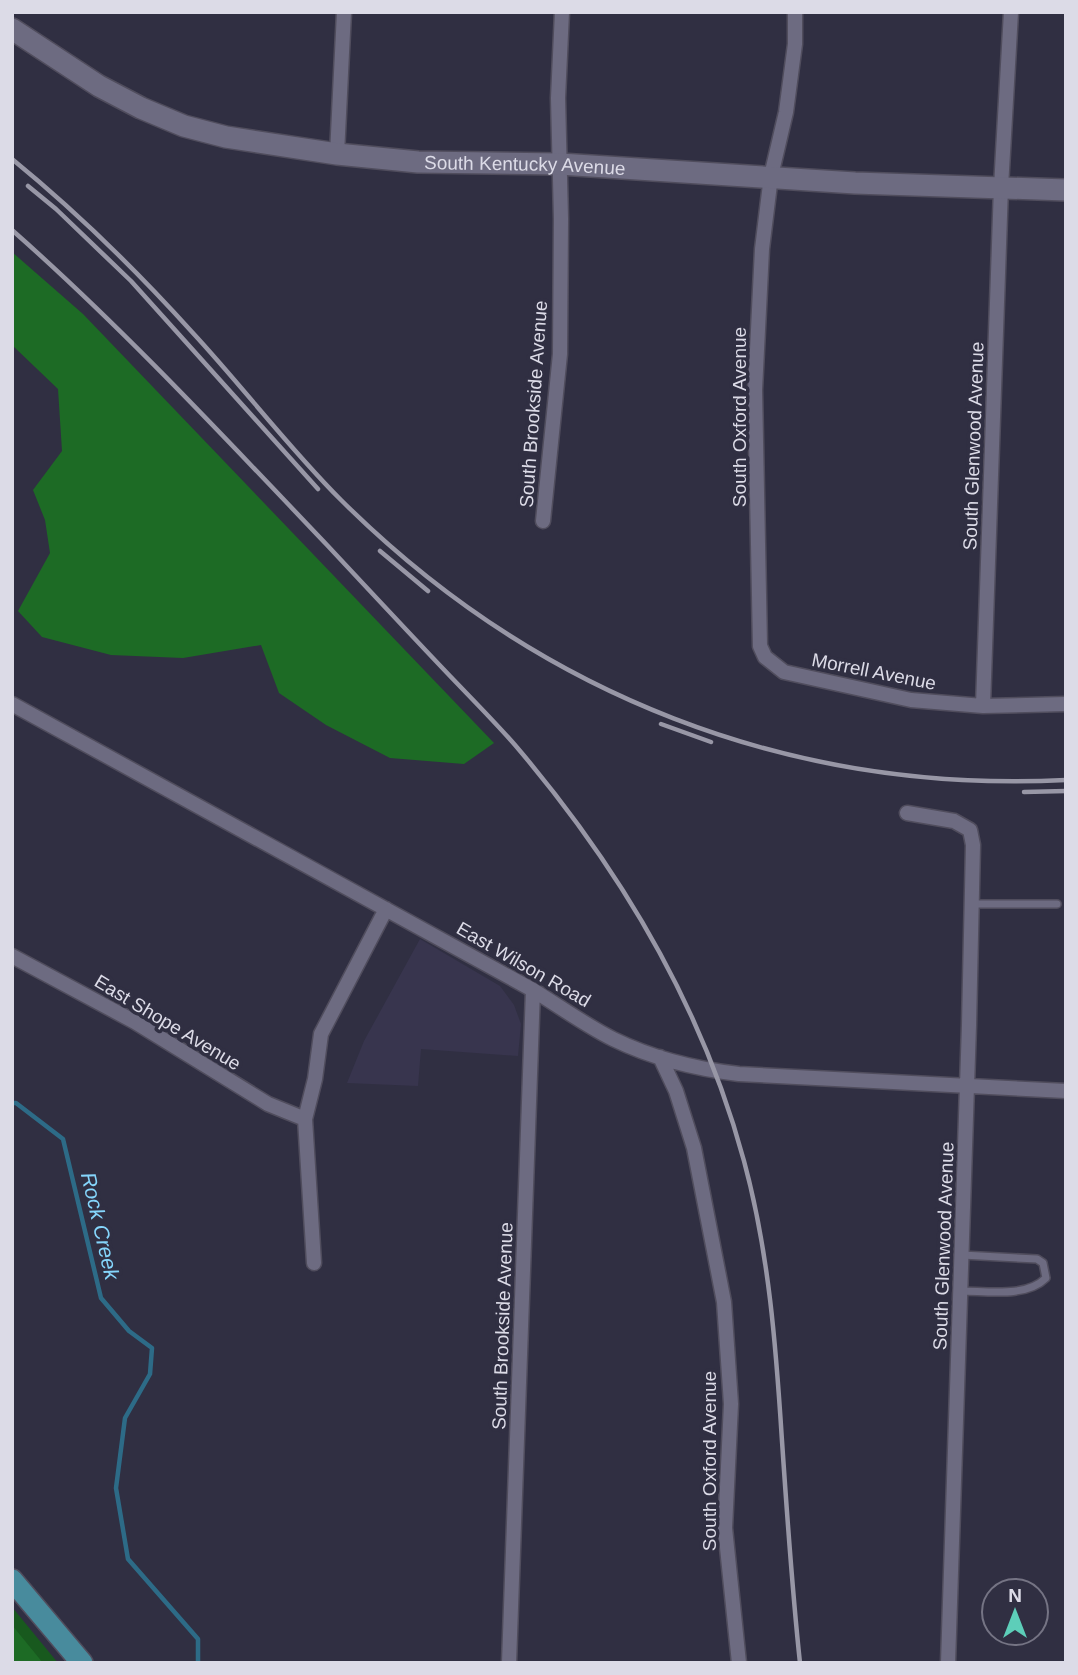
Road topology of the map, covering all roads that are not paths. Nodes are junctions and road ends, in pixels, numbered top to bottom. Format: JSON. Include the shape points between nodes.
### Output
{"nodes":[{"id":1,"x":344,"y":12,"type":"edge"},
{"id":2,"x":562,"y":12,"type":"edge"},
{"id":3,"x":795,"y":12,"type":"edge"},
{"id":4,"x":1010,"y":12,"type":"edge"},
{"id":5,"x":12,"y":29,"type":"edge"},
{"id":6,"x":337,"y":154,"type":"junction"},
{"id":7,"x":560,"y":164,"type":"junction"},
{"id":8,"x":771,"y":176,"type":"junction"},
{"id":9,"x":1001,"y":187,"type":"junction"},
{"id":10,"x":1066,"y":190,"type":"edge"},
{"id":11,"x":543,"y":521,"type":"dead end"},
{"id":12,"x":765,"y":657,"type":"joint"},
{"id":13,"x":12,"y":704,"type":"edge"},
{"id":14,"x":1066,"y":704,"type":"edge"},
{"id":15,"x":983,"y":706,"type":"junction"},
{"id":16,"x":907,"y":813,"type":"dead end"},
{"id":17,"x":972,"y":904,"type":"junction"},
{"id":18,"x":1057,"y":904,"type":"dead end"},
{"id":19,"x":386,"y":909,"type":"junction"},
{"id":20,"x":12,"y":956,"type":"edge"},
{"id":21,"x":533,"y":990,"type":"junction"},
{"id":22,"x":660,"y":1057,"type":"junction"},
{"id":23,"x":967,"y":1086,"type":"junction"},
{"id":24,"x":1066,"y":1091,"type":"edge"},
{"id":25,"x":305,"y":1119,"type":"junction"},
{"id":26,"x":962,"y":1255,"type":"junction"},
{"id":27,"x":314,"y":1263,"type":"dead end"},
{"id":28,"x":961,"y":1292,"type":"junction"},
{"id":29,"x":12,"y":1580,"type":"edge"},
{"id":30,"x":82,"y":1663,"type":"edge"},
{"id":31,"x":509,"y":1663,"type":"edge"},
{"id":32,"x":739,"y":1663,"type":"edge"},
{"id":33,"x":948,"y":1663,"type":"edge"}],
"edges":[{"from":1,"to":6,"type":"street"},
{"from":2,"to":7,"type":"street","name":"South Brookside Avenue"},
{"from":3,"to":8,"type":"street","name":"South Oxford Avenue","via":[[786,112]]},
{"from":4,"to":9,"type":"street","name":"South Glenwood Avenue"},
{"from":5,"to":6,"type":"street","name":"South Kentucky Avenue","via":[[99,86],[184,126]]},
{"from":6,"to":7,"type":"street","name":"South Kentucky Avenue","via":[[418,162]]},
{"from":7,"to":8,"type":"street","name":"South Kentucky Avenue"},
{"from":7,"to":11,"type":"street","name":"South Brookside Avenue","via":[[560,354]]},
{"from":8,"to":9,"type":"street","name":"South Kentucky Avenue"},
{"from":8,"to":12,"type":"street","name":"South Oxford Avenue","via":[[762,249],[755,390],[760,646]]},
{"from":9,"to":10,"type":"street","name":"South Kentucky Avenue"},
{"from":9,"to":15,"type":"street","name":"South Glenwood Avenue"},
{"from":12,"to":15,"type":"street","name":"Morrell Avenue","via":[[784,672],[823,682],[911,701]]},
{"from":13,"to":19,"type":"street","name":"East Wilson Road"},
{"from":14,"to":15,"type":"street","name":"Morrell Avenue"},
{"from":16,"to":17,"type":"street","name":"South Glenwood Avenue","via":[[954,821],[970,830]]},
{"from":17,"to":18,"type":"lane"},
{"from":17,"to":23,"type":"street","name":"South Glenwood Avenue"},
{"from":19,"to":21,"type":"street","name":"East Wilson Road"},
{"from":19,"to":25,"type":"street","via":[[321,1034]]},
{"from":20,"to":25,"type":"street","name":"East Shope Avenue","via":[[135,1022],[268,1104]]},
{"from":21,"to":22,"type":"street","name":"East Wilson Road","via":[[613,1039]]},
{"from":21,"to":31,"type":"street","name":"South Brookside Avenue"},
{"from":22,"to":23,"type":"street","name":"East Wilson Road","via":[[739,1074]]},
{"from":22,"to":32,"type":"street","name":"South Oxford Avenue","via":[[694,1148],[724,1302],[731,1404],[725,1528]]},
{"from":23,"to":24,"type":"street","name":"East Wilson Road"},
{"from":23,"to":26,"type":"street","name":"South Glenwood Avenue"},
{"from":25,"to":27,"type":"street"},
{"from":26,"to":28,"type":"street","name":"South Glenwood Avenue"},
{"from":26,"to":28,"type":"lane","via":[[1037,1259],[1043,1263],[1046,1278],[1020,1290]]},
{"from":28,"to":33,"type":"street","name":"South Glenwood Avenue"},
{"from":29,"to":30,"type":"main road"}]}
